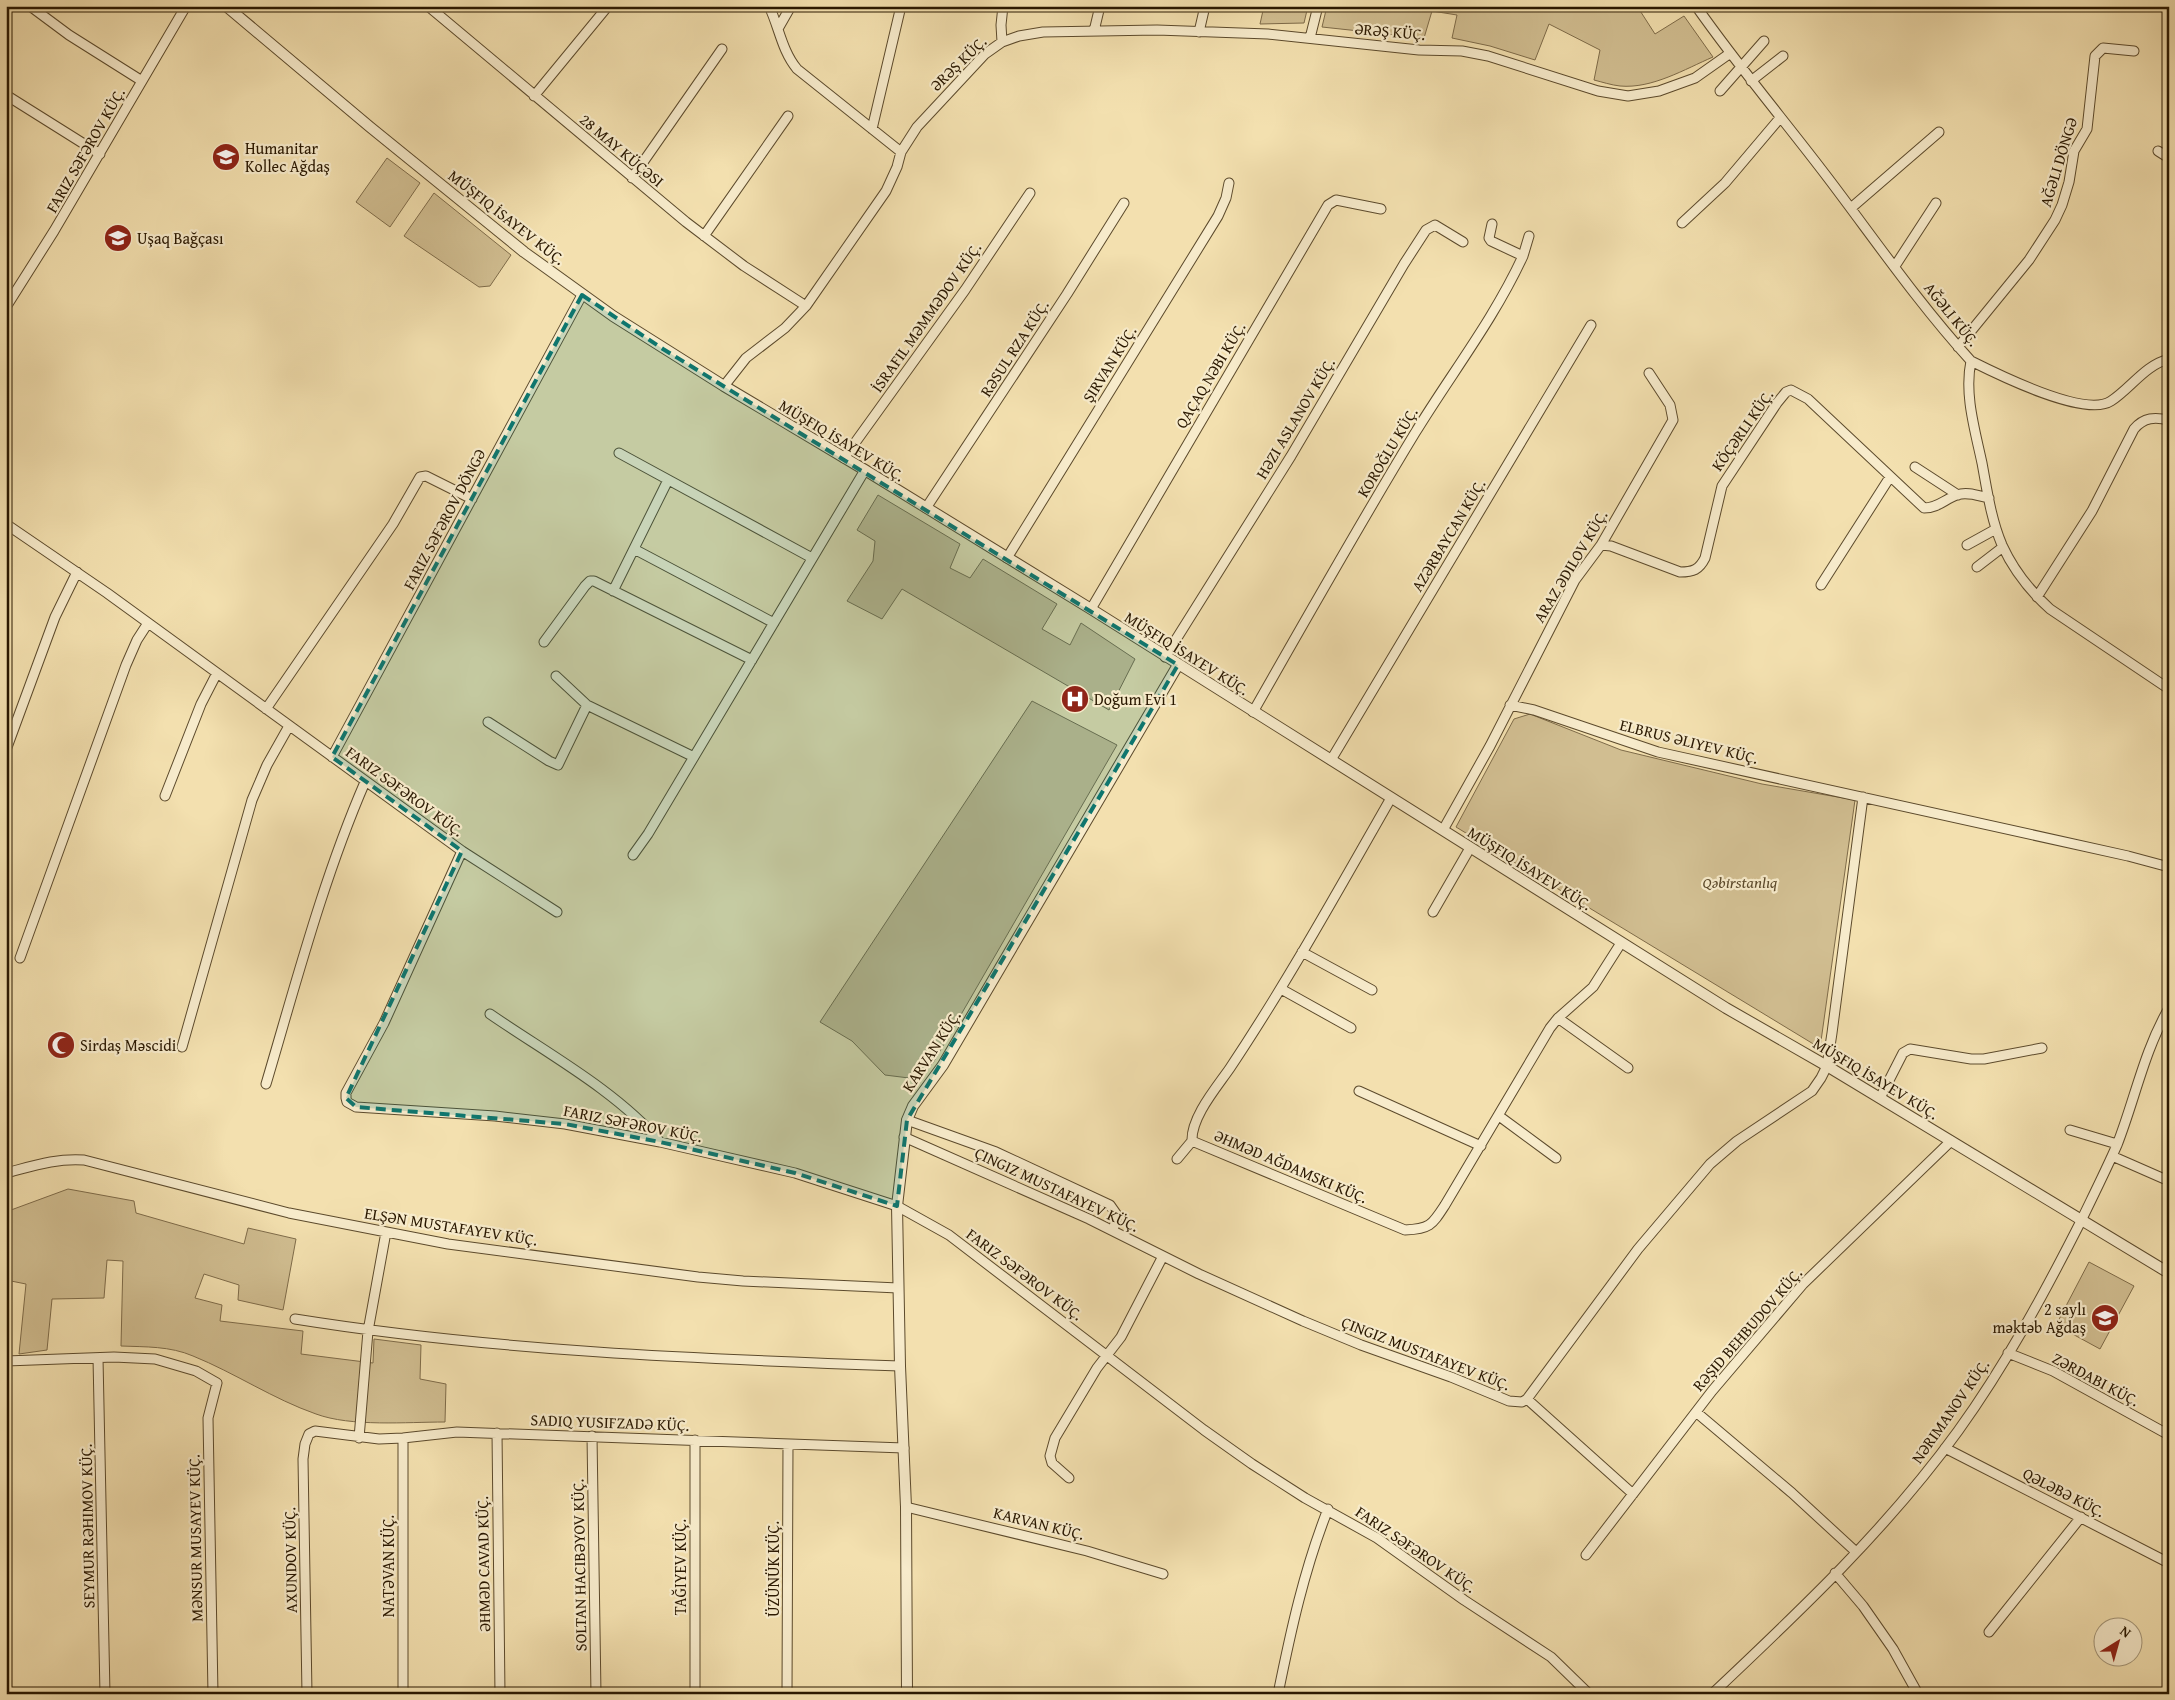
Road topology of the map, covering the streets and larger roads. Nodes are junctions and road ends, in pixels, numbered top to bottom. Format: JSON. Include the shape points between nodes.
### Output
{"nodes":[{"id":1,"x":30,"y":6,"type":"edge"},
{"id":2,"x":186,"y":6,"type":"edge"},
{"id":3,"x":226,"y":6,"type":"edge"},
{"id":4,"x":608,"y":6,"type":"edge"},
{"id":5,"x":769,"y":6,"type":"edge"},
{"id":6,"x":791,"y":6,"type":"edge"},
{"id":7,"x":901,"y":6,"type":"edge"},
{"id":8,"x":1003,"y":6,"type":"edge"},
{"id":9,"x":1100,"y":6,"type":"edge"},
{"id":10,"x":1205,"y":6,"type":"edge"},
{"id":11,"x":1318,"y":6,"type":"edge"},
{"id":12,"x":1696,"y":6,"type":"edge"},
{"id":13,"x":433,"y":8,"type":"edge"},
{"id":14,"x":779,"y":27,"type":"junction"},
{"id":15,"x":1094,"y":31,"type":"junction"},
{"id":16,"x":1199,"y":32,"type":"junction"},
{"id":17,"x":1310,"y":38,"type":"junction"},
{"id":18,"x":1764,"y":41,"type":"dead end"},
{"id":19,"x":1002,"y":42,"type":"junction"},
{"id":20,"x":722,"y":49,"type":"dead end"},
{"id":21,"x":2134,"y":50,"type":"dead end"},
{"id":22,"x":1729,"y":54,"type":"junction"},
{"id":23,"x":1783,"y":56,"type":"dead end"},
{"id":24,"x":1741,"y":68,"type":"junction"},
{"id":25,"x":142,"y":81,"type":"junction"},
{"id":26,"x":1751,"y":81,"type":"junction"},
{"id":27,"x":1720,"y":91,"type":"dead end"},
{"id":28,"x":6,"y":95,"type":"edge"},
{"id":29,"x":534,"y":96,"type":"junction"},
{"id":30,"x":788,"y":116,"type":"dead end"},
{"id":31,"x":1780,"y":118,"type":"junction"},
{"id":32,"x":872,"y":129,"type":"junction"},
{"id":33,"x":1939,"y":132,"type":"dead end"},
{"id":34,"x":2158,"y":151,"type":"dead end"},
{"id":35,"x":901,"y":152,"type":"junction"},
{"id":36,"x":100,"y":154,"type":"junction"},
{"id":37,"x":2169,"y":158,"type":"edge"},
{"id":38,"x":632,"y":178,"type":"junction"},
{"id":39,"x":1229,"y":183,"type":"dead end"},
{"id":40,"x":1030,"y":193,"type":"dead end"},
{"id":41,"x":1124,"y":203,"type":"dead end"},
{"id":42,"x":1936,"y":203,"type":"dead end"},
{"id":43,"x":1851,"y":208,"type":"junction"},
{"id":44,"x":1381,"y":209,"type":"dead end"},
{"id":45,"x":1682,"y":223,"type":"dead end"},
{"id":46,"x":1492,"y":224,"type":"dead end"},
{"id":47,"x":704,"y":236,"type":"junction"},
{"id":48,"x":1529,"y":236,"type":"dead end"},
{"id":49,"x":1463,"y":242,"type":"dead end"},
{"id":50,"x":1522,"y":256,"type":"junction"},
{"id":51,"x":1894,"y":266,"type":"junction"},
{"id":52,"x":582,"y":295,"type":"junction"},
{"id":53,"x":806,"y":306,"type":"junction"},
{"id":54,"x":6,"y":307,"type":"edge"},
{"id":55,"x":1591,"y":325,"type":"dead end"},
{"id":56,"x":1958,"y":347,"type":"junction"},
{"id":57,"x":2169,"y":359,"type":"edge"},
{"id":58,"x":1971,"y":361,"type":"junction"},
{"id":59,"x":1649,"y":373,"type":"dead end"},
{"id":60,"x":724,"y":386,"type":"junction"},
{"id":61,"x":2169,"y":420,"type":"edge"},
{"id":62,"x":619,"y":453,"type":"dead end"},
{"id":63,"x":844,"y":458,"type":"junction"},
{"id":64,"x":1915,"y":467,"type":"dead end"},
{"id":65,"x":865,"y":470,"type":"junction"},
{"id":66,"x":1890,"y":477,"type":"junction"},
{"id":67,"x":668,"y":480,"type":"junction"},
{"id":68,"x":1958,"y":494,"type":"junction"},
{"id":69,"x":1989,"y":498,"type":"junction"},
{"id":70,"x":472,"y":499,"type":"junction"},
{"id":71,"x":926,"y":508,"type":"junction"},
{"id":72,"x":6,"y":524,"type":"edge"},
{"id":73,"x":1996,"y":529,"type":"junction"},
{"id":74,"x":1601,"y":545,"type":"junction"},
{"id":75,"x":1967,"y":545,"type":"dead end"},
{"id":76,"x":2003,"y":547,"type":"junction"},
{"id":77,"x":634,"y":549,"type":"junction"},
{"id":78,"x":812,"y":558,"type":"junction"},
{"id":79,"x":1007,"y":558,"type":"junction"},
{"id":80,"x":1977,"y":567,"type":"dead end"},
{"id":81,"x":77,"y":572,"type":"junction"},
{"id":82,"x":1821,"y":585,"type":"dead end"},
{"id":83,"x":613,"y":591,"type":"junction"},
{"id":84,"x":2037,"y":597,"type":"junction"},
{"id":85,"x":1090,"y":609,"type":"junction"},
{"id":86,"x":148,"y":623,"type":"junction"},
{"id":87,"x":774,"y":623,"type":"junction"},
{"id":88,"x":544,"y":642,"type":"dead end"},
{"id":89,"x":1166,"y":657,"type":"junction"},
{"id":90,"x":752,"y":660,"type":"junction"},
{"id":91,"x":1178,"y":665,"type":"junction"},
{"id":92,"x":217,"y":674,"type":"junction"},
{"id":93,"x":556,"y":676,"type":"dead end"},
{"id":94,"x":2169,"y":689,"type":"edge"},
{"id":95,"x":1510,"y":704,"type":"junction"},
{"id":96,"x":587,"y":705,"type":"junction"},
{"id":97,"x":266,"y":709,"type":"junction"},
{"id":98,"x":1253,"y":712,"type":"junction"},
{"id":99,"x":488,"y":722,"type":"dead end"},
{"id":100,"x":289,"y":726,"type":"junction"},
{"id":101,"x":6,"y":750,"type":"edge"},
{"id":102,"x":332,"y":757,"type":"junction"},
{"id":103,"x":694,"y":757,"type":"junction"},
{"id":104,"x":1331,"y":760,"type":"junction"},
{"id":105,"x":365,"y":782,"type":"junction"},
{"id":106,"x":165,"y":796,"type":"dead end"},
{"id":107,"x":1863,"y":797,"type":"junction"},
{"id":108,"x":1391,"y":798,"type":"junction"},
{"id":109,"x":1443,"y":830,"type":"junction"},
{"id":110,"x":1470,"y":848,"type":"junction"},
{"id":111,"x":462,"y":851,"type":"junction"},
{"id":112,"x":633,"y":855,"type":"dead end"},
{"id":113,"x":2169,"y":867,"type":"edge"},
{"id":114,"x":557,"y":912,"type":"dead end"},
{"id":115,"x":1433,"y":912,"type":"dead end"},
{"id":116,"x":1621,"y":943,"type":"junction"},
{"id":117,"x":1302,"y":952,"type":"junction"},
{"id":118,"x":20,"y":958,"type":"dead end"},
{"id":119,"x":1281,"y":989,"type":"junction"},
{"id":120,"x":1372,"y":990,"type":"dead end"},
{"id":121,"x":2169,"y":1008,"type":"edge"},
{"id":122,"x":490,"y":1014,"type":"dead end"},
{"id":123,"x":1558,"y":1018,"type":"junction"},
{"id":124,"x":1351,"y":1028,"type":"dead end"},
{"id":125,"x":182,"y":1047,"type":"dead end"},
{"id":126,"x":2042,"y":1048,"type":"dead end"},
{"id":127,"x":1827,"y":1066,"type":"junction"},
{"id":128,"x":1628,"y":1068,"type":"dead end"},
{"id":129,"x":266,"y":1084,"type":"dead end"},
{"id":130,"x":1358,"y":1091,"type":"dead end"},
{"id":131,"x":1880,"y":1098,"type":"junction"},
{"id":132,"x":1499,"y":1116,"type":"junction"},
{"id":133,"x":907,"y":1120,"type":"junction"},
{"id":134,"x":2070,"y":1130,"type":"dead end"},
{"id":135,"x":904,"y":1137,"type":"junction"},
{"id":136,"x":1192,"y":1141,"type":"junction"},
{"id":137,"x":1952,"y":1141,"type":"junction"},
{"id":138,"x":660,"y":1142,"type":"junction"},
{"id":139,"x":2117,"y":1144,"type":"junction"},
{"id":140,"x":1481,"y":1146,"type":"junction"},
{"id":141,"x":2112,"y":1156,"type":"junction"},
{"id":142,"x":1556,"y":1158,"type":"dead end"},
{"id":143,"x":1178,"y":1159,"type":"dead end"},
{"id":144,"x":6,"y":1173,"type":"edge"},
{"id":145,"x":2169,"y":1181,"type":"edge"},
{"id":146,"x":897,"y":1206,"type":"junction"},
{"id":147,"x":2081,"y":1220,"type":"junction"},
{"id":148,"x":1113,"y":1231,"type":"junction"},
{"id":149,"x":386,"y":1232,"type":"junction"},
{"id":150,"x":1163,"y":1256,"type":"junction"},
{"id":151,"x":2169,"y":1273,"type":"edge"},
{"id":152,"x":898,"y":1288,"type":"junction"},
{"id":153,"x":295,"y":1319,"type":"dead end"},
{"id":154,"x":368,"y":1331,"type":"junction"},
{"id":155,"x":2008,"y":1353,"type":"junction"},
{"id":156,"x":1107,"y":1355,"type":"junction"},
{"id":157,"x":98,"y":1358,"type":"junction"},
{"id":158,"x":6,"y":1361,"type":"edge"},
{"id":159,"x":900,"y":1366,"type":"junction"},
{"id":160,"x":1527,"y":1399,"type":"junction"},
{"id":161,"x":1696,"y":1412,"type":"junction"},
{"id":162,"x":315,"y":1431,"type":"joint"},
{"id":163,"x":497,"y":1433,"type":"junction"},
{"id":164,"x":2169,"y":1435,"type":"edge"},
{"id":165,"x":592,"y":1436,"type":"junction"},
{"id":166,"x":358,"y":1438,"type":"junction"},
{"id":167,"x":403,"y":1438,"type":"junction"},
{"id":168,"x":695,"y":1440,"type":"junction"},
{"id":169,"x":788,"y":1444,"type":"junction"},
{"id":170,"x":904,"y":1448,"type":"junction"},
{"id":171,"x":1945,"y":1448,"type":"junction"},
{"id":172,"x":1069,"y":1478,"type":"dead end"},
{"id":173,"x":1633,"y":1494,"type":"junction"},
{"id":174,"x":906,"y":1507,"type":"junction"},
{"id":175,"x":1328,"y":1509,"type":"junction"},
{"id":176,"x":2081,"y":1517,"type":"junction"},
{"id":177,"x":1855,"y":1551,"type":"junction"},
{"id":178,"x":1586,"y":1555,"type":"dead end"},
{"id":179,"x":2169,"y":1563,"type":"edge"},
{"id":180,"x":1835,"y":1573,"type":"junction"},
{"id":181,"x":1163,"y":1574,"type":"dead end"},
{"id":182,"x":1989,"y":1632,"type":"dead end"},
{"id":183,"x":105,"y":1694,"type":"edge"},
{"id":184,"x":213,"y":1694,"type":"edge"},
{"id":185,"x":307,"y":1694,"type":"edge"},
{"id":186,"x":403,"y":1694,"type":"edge"},
{"id":187,"x":500,"y":1694,"type":"edge"},
{"id":188,"x":596,"y":1694,"type":"edge"},
{"id":189,"x":695,"y":1694,"type":"edge"},
{"id":190,"x":788,"y":1694,"type":"edge"},
{"id":191,"x":907,"y":1694,"type":"edge"},
{"id":192,"x":1278,"y":1694,"type":"edge"},
{"id":193,"x":1589,"y":1694,"type":"edge"},
{"id":194,"x":1712,"y":1694,"type":"edge"},
{"id":195,"x":1918,"y":1694,"type":"edge"}],
"edges":[{"from":1,"to":25,"type":"street"},
{"from":2,"to":25,"type":"street","name":"FARIZ SƏFƏROV KÜÇ."},
{"from":3,"to":52,"type":"street","name":"MÜŞFIQ İSAYEV KÜÇ.","via":[[524,252]]},
{"from":4,"to":29,"type":"street"},
{"from":5,"to":14,"type":"street"},
{"from":6,"to":14,"type":"street"},
{"from":7,"to":32,"type":"street"},
{"from":8,"to":19,"type":"street"},
{"from":9,"to":15,"type":"street"},
{"from":10,"to":16,"type":"street"},
{"from":11,"to":17,"type":"street"},
{"from":12,"to":22,"type":"street","name":"AĞƏLI KÜÇ."},
{"from":13,"to":29,"type":"street","name":"28 MAY KÜÇƏSI"},
{"from":14,"to":32,"type":"street","via":[[784,49],[797,69]]},
{"from":15,"to":16,"type":"street","name":"ƏRƏŞ KÜÇ."},
{"from":15,"to":19,"type":"street","name":"ƏRƏŞ KÜÇ.","via":[[1043,32]]},
{"from":16,"to":17,"type":"street","name":"ƏRƏŞ KÜÇ."},
{"from":17,"to":22,"type":"street","name":"ƏRƏŞ KÜÇ.","via":[[1488,56],[1598,91],[1628,96],[1659,91],[1695,78]]},
{"from":18,"to":24,"type":"street"},
{"from":19,"to":35,"type":"street","name":"ƏRƏŞ KÜÇ.","via":[[971,67],[917,127]]},
{"from":20,"to":38,"type":"street"},
{"from":21,"to":56,"type":"street","name":"AĞƏLI DÖNGƏ","via":[[2103,48],[2095,56],[2087,129],[2074,151],[2066,190],[2055,220],[2029,260]]},
{"from":22,"to":24,"type":"street","name":"AĞƏLI KÜÇ."},
{"from":23,"to":26,"type":"street"},
{"from":24,"to":26,"type":"street","name":"AĞƏLI KÜÇ."},
{"from":24,"to":27,"type":"street"},
{"from":25,"to":36,"type":"street","name":"FARIZ SƏFƏROV KÜÇ."},
{"from":26,"to":31,"type":"street","name":"AĞƏLI KÜÇ."},
{"from":28,"to":36,"type":"street"},
{"from":29,"to":38,"type":"street","name":"28 MAY KÜÇƏSI"},
{"from":30,"to":47,"type":"street"},
{"from":31,"to":43,"type":"street","name":"AĞƏLI KÜÇ."},
{"from":31,"to":45,"type":"street","via":[[1725,183]]},
{"from":32,"to":35,"type":"street"},
{"from":33,"to":43,"type":"street"},
{"from":34,"to":37,"type":"street"},
{"from":35,"to":53,"type":"street","name":"ƏRƏŞ KÜÇ.","via":[[886,191]]},
{"from":36,"to":54,"type":"street","name":"FARIZ SƏFƏROV KÜÇ."},
{"from":38,"to":47,"type":"street","name":"28 MAY KÜÇƏSI"},
{"from":39,"to":79,"type":"street","name":"ŞIRVAN KÜÇ.","via":[[1218,216]]},
{"from":40,"to":63,"type":"street","name":"İSRAFIL MƏMMƏDOV KÜÇ.","via":[[965,290]]},
{"from":41,"to":71,"type":"street","name":"RƏSUL RZA KÜÇ.","via":[[1068,294]]},
{"from":42,"to":51,"type":"street"},
{"from":43,"to":51,"type":"street","name":"AĞƏLI KÜÇ."},
{"from":44,"to":85,"type":"street","name":"QAÇAQ NƏBI KÜÇ.","via":[[1336,200],[1328,205]]},
{"from":46,"to":50,"type":"street","via":[[1491,241]]},
{"from":47,"to":53,"type":"street","name":"28 MAY KÜÇƏSI"},
{"from":48,"to":50,"type":"street","name":"KOROĞLU KÜÇ."},
{"from":49,"to":89,"type":"street","name":"HƏZI ASLANOV KÜÇ.","via":[[1435,225],[1426,230]]},
{"from":50,"to":98,"type":"street","name":"KOROĞLU KÜÇ.","via":[[1489,320],[1408,444]]},
{"from":51,"to":56,"type":"street","name":"AĞƏLI KÜÇ."},
{"from":52,"to":60,"type":"street","name":"MÜŞFIQ İSAYEV KÜÇ."},
{"from":52,"to":70,"type":"street","name":"FARIZ SƏFƏROV DÖNGƏ"},
{"from":53,"to":60,"type":"street","name":"ƏRƏŞ KÜÇ.","via":[[785,328],[746,358]]},
{"from":55,"to":104,"type":"street","name":"AZƏRBAYCAN KÜÇ."},
{"from":56,"to":58,"type":"street","name":"AĞƏLI KÜÇ."},
{"from":57,"to":58,"type":"street","via":[[2155,364],[2110,402],[2100,405],[2049,394]]},
{"from":58,"to":69,"type":"street","name":"AĞƏLI KÜÇ.","via":[[1968,386]]},
{"from":59,"to":74,"type":"street","name":"ARAZ ƏDILOV KÜÇ.","via":[[1670,405],[1673,420]]},
{"from":60,"to":63,"type":"street","name":"MÜŞFIQ İSAYEV KÜÇ."},
{"from":61,"to":84,"type":"street","via":[[2148,418],[2134,429],[2092,512]]},
{"from":62,"to":67,"type":"street"},
{"from":63,"to":65,"type":"street","name":"MÜŞFIQ İSAYEV KÜÇ."},
{"from":64,"to":68,"type":"street"},
{"from":65,"to":71,"type":"street","name":"MÜŞFIQ İSAYEV KÜÇ."},
{"from":65,"to":78,"type":"street"},
{"from":66,"to":68,"type":"street","name":"KÖÇƏRLI KÜÇ.","via":[[1924,508],[1932,508]]},
{"from":66,"to":74,"type":"street","name":"KÖÇƏRLI KÜÇ.","via":[[1808,399],[1791,390],[1777,403],[1722,486],[1701,567],[1692,572],[1680,572]]},
{"from":66,"to":82,"type":"street"},
{"from":67,"to":77,"type":"street"},
{"from":67,"to":78,"type":"street"},
{"from":68,"to":69,"type":"street"},
{"from":69,"to":73,"type":"street","name":"AĞƏLI KÜÇ."},
{"from":70,"to":97,"type":"street","via":[[426,476],[420,477],[393,524]]},
{"from":70,"to":102,"type":"street","name":"FARIZ SƏFƏROV DÖNGƏ"},
{"from":71,"to":79,"type":"street","name":"MÜŞFIQ İSAYEV KÜÇ."},
{"from":72,"to":81,"type":"street","name":"FARIZ SƏFƏROV KÜÇ."},
{"from":73,"to":75,"type":"street"},
{"from":73,"to":76,"type":"street","name":"AĞƏLI KÜÇ."},
{"from":74,"to":95,"type":"street","name":"ARAZ ƏDILOV KÜÇ.","via":[[1575,580]]},
{"from":76,"to":80,"type":"street"},
{"from":76,"to":84,"type":"street","name":"AĞƏLI KÜÇ."},
{"from":77,"to":83,"type":"street"},
{"from":77,"to":87,"type":"street"},
{"from":78,"to":87,"type":"street"},
{"from":79,"to":85,"type":"street","name":"MÜŞFIQ İSAYEV KÜÇ."},
{"from":81,"to":86,"type":"street","name":"FARIZ SƏFƏROV KÜÇ."},
{"from":81,"to":101,"type":"street","via":[[55,617]]},
{"from":83,"to":88,"type":"street","via":[[590,582],[584,586]]},
{"from":83,"to":90,"type":"street"},
{"from":84,"to":94,"type":"street","name":"AĞƏLI KÜÇ.","via":[[2069,624]]},
{"from":85,"to":89,"type":"street","name":"MÜŞFIQ İSAYEV KÜÇ."},
{"from":86,"to":92,"type":"street","name":"FARIZ SƏFƏROV KÜÇ."},
{"from":86,"to":118,"type":"street","via":[[126,665]]},
{"from":87,"to":90,"type":"street"},
{"from":89,"to":91,"type":"street","name":"MÜŞFIQ İSAYEV KÜÇ."},
{"from":90,"to":103,"type":"street"},
{"from":91,"to":98,"type":"street","name":"MÜŞFIQ İSAYEV KÜÇ."},
{"from":91,"to":133,"type":"street","name":"KARVAN KÜÇ."},
{"from":92,"to":97,"type":"street","name":"FARIZ SƏFƏROV KÜÇ."},
{"from":92,"to":106,"type":"street","via":[[201,704]]},
{"from":93,"to":96,"type":"street"},
{"from":95,"to":107,"type":"street","name":"ELBRUS ƏLIYEV KÜÇ.","via":[[1658,752]]},
{"from":95,"to":109,"type":"street","name":"ARAZ ƏDILOV KÜÇ."},
{"from":96,"to":99,"type":"street","via":[[558,765]]},
{"from":96,"to":103,"type":"street"},
{"from":97,"to":100,"type":"street","name":"FARIZ SƏFƏROV KÜÇ."},
{"from":98,"to":104,"type":"street","name":"MÜŞFIQ İSAYEV KÜÇ."},
{"from":100,"to":102,"type":"street","name":"FARIZ SƏFƏROV KÜÇ."},
{"from":100,"to":125,"type":"street","via":[[252,800]]},
{"from":102,"to":105,"type":"street","name":"FARIZ SƏFƏROV KÜÇ."},
{"from":103,"to":112,"type":"street"},
{"from":104,"to":108,"type":"street","name":"MÜŞFIQ İSAYEV KÜÇ."},
{"from":105,"to":111,"type":"street","name":"FARIZ SƏFƏROV KÜÇ."},
{"from":105,"to":129,"type":"street","via":[[327,881]]},
{"from":107,"to":113,"type":"street","name":"ELBRUS ƏLIYEV KÜÇ."},
{"from":107,"to":127,"type":"street"},
{"from":108,"to":109,"type":"street","name":"MÜŞFIQ İSAYEV KÜÇ."},
{"from":108,"to":117,"type":"street","name":"ƏHMƏD AĞDAMSKI KÜÇ."},
{"from":109,"to":110,"type":"street","name":"MÜŞFIQ İSAYEV KÜÇ."},
{"from":110,"to":115,"type":"street"},
{"from":110,"to":116,"type":"street","name":"MÜŞFIQ İSAYEV KÜÇ."},
{"from":111,"to":114,"type":"street"},
{"from":111,"to":138,"type":"street","name":"FARIZ SƏFƏROV KÜÇ.","via":[[384,1023],[346,1093],[348,1102],[356,1107],[565,1124]]},
{"from":116,"to":123,"type":"street","name":"ƏHMƏD AĞDAMSKI KÜÇ.","via":[[1594,987]]},
{"from":116,"to":127,"type":"street","name":"MÜŞFIQ İSAYEV KÜÇ."},
{"from":117,"to":119,"type":"street","name":"ƏHMƏD AĞDAMSKI KÜÇ."},
{"from":117,"to":120,"type":"street"},
{"from":119,"to":124,"type":"street"},
{"from":119,"to":136,"type":"street","name":"ƏHMƏD AĞDAMSKI KÜÇ.","via":[[1204,1106],[1192,1131]]},
{"from":121,"to":139,"type":"street","name":"NƏRIMANOV KÜÇ.","via":[[2150,1047]]},
{"from":122,"to":138,"type":"street","via":[[616,1099]]},
{"from":123,"to":128,"type":"street"},
{"from":123,"to":132,"type":"street","name":"ƏHMƏD AĞDAMSKI KÜÇ."},
{"from":126,"to":131,"type":"street","via":[[1984,1059],[1910,1049],[1904,1053]]},
{"from":127,"to":131,"type":"street","name":"MÜŞFIQ İSAYEV KÜÇ."},
{"from":127,"to":160,"type":"street","name":"ÇINGIZ MUSTAFAYEV KÜÇ.","via":[[1812,1091],[1724,1150],[1687,1189],[1638,1248]]},
{"from":130,"to":140,"type":"street"},
{"from":131,"to":137,"type":"street","name":"MÜŞFIQ İSAYEV KÜÇ."},
{"from":132,"to":140,"type":"street","name":"ƏHMƏD AĞDAMSKI KÜÇ."},
{"from":132,"to":142,"type":"street"},
{"from":133,"to":135,"type":"street","name":"KARVAN KÜÇ."},
{"from":133,"to":148,"type":"street","via":[[996,1152],[1110,1205],[1117,1214]]},
{"from":134,"to":139,"type":"street"},
{"from":135,"to":146,"type":"street","name":"KARVAN KÜÇ."},
{"from":135,"to":148,"type":"street","name":"ÇINGIZ MUSTAFAYEV KÜÇ."},
{"from":136,"to":140,"type":"street","name":"ƏHMƏD AĞDAMSKI KÜÇ.","via":[[1405,1230],[1422,1229],[1434,1222]]},
{"from":136,"to":143,"type":"street"},
{"from":137,"to":147,"type":"street","name":"MÜŞFIQ İSAYEV KÜÇ."},
{"from":137,"to":161,"type":"street","name":"RƏŞID BEHBUDOV KÜÇ.","via":[[1803,1284]]},
{"from":138,"to":146,"type":"street","name":"FARIZ SƏFƏROV KÜÇ.","via":[[795,1173]]},
{"from":139,"to":141,"type":"street","name":"NƏRIMANOV KÜÇ."},
{"from":141,"to":145,"type":"street"},
{"from":141,"to":147,"type":"street","name":"NƏRIMANOV KÜÇ."},
{"from":144,"to":149,"type":"street","name":"ELŞƏN MUSTAFAYEV KÜÇ.","via":[[66,1158],[84,1160],[289,1213]]},
{"from":146,"to":152,"type":"street","name":"KARVAN KÜÇ."},
{"from":146,"to":156,"type":"street","name":"FARIZ SƏFƏROV KÜÇ.","via":[[949,1235]]},
{"from":147,"to":151,"type":"street","name":"MÜŞFIQ İSAYEV KÜÇ."},
{"from":147,"to":155,"type":"street","name":"NƏRIMANOV KÜÇ."},
{"from":148,"to":150,"type":"street","name":"ÇINGIZ MUSTAFAYEV KÜÇ."},
{"from":149,"to":152,"type":"street","name":"ELŞƏN MUSTAFAYEV KÜÇ.","via":[[448,1244],[698,1277]]},
{"from":149,"to":154,"type":"street"},
{"from":150,"to":156,"type":"street","via":[[1121,1337]]},
{"from":150,"to":160,"type":"street","name":"ÇINGIZ MUSTAFAYEV KÜÇ.","via":[[1362,1345],[1509,1401]]},
{"from":152,"to":159,"type":"street","name":"KARVAN KÜÇ."},
{"from":153,"to":154,"type":"street"},
{"from":154,"to":159,"type":"street","via":[[675,1358]]},
{"from":154,"to":166,"type":"street"},
{"from":155,"to":164,"type":"street","name":"ZƏRDABI KÜÇ.","via":[[2052,1371]]},
{"from":155,"to":171,"type":"street","name":"NƏRIMANOV KÜÇ."},
{"from":156,"to":172,"type":"street","via":[[1055,1438],[1050,1456],[1052,1463]]},
{"from":156,"to":175,"type":"street","name":"FARIZ SƏFƏROV KÜÇ.","via":[[1252,1464]]},
{"from":157,"to":158,"type":"street"},
{"from":157,"to":183,"type":"street","name":"SEYMUR RƏHIMOV KÜÇ."},
{"from":157,"to":184,"type":"street","name":"MƏNSUR MUSAYEV KÜÇ.","via":[[155,1359],[196,1371],[217,1384],[208,1418]]},
{"from":159,"to":170,"type":"street","name":"KARVAN KÜÇ."},
{"from":160,"to":173,"type":"street"},
{"from":161,"to":173,"type":"street","name":"RƏŞID BEHBUDOV KÜÇ."},
{"from":161,"to":177,"type":"street"},
{"from":162,"to":166,"type":"street","name":"SADIQ YUSIFZADƏ KÜÇ."},
{"from":162,"to":185,"type":"street","name":"AXUNDOV KÜÇ.","via":[[309,1434],[303,1459]]},
{"from":163,"to":165,"type":"street","name":"SADIQ YUSIFZADƏ KÜÇ."},
{"from":163,"to":167,"type":"street","name":"SADIQ YUSIFZADƏ KÜÇ.","via":[[457,1432]]},
{"from":163,"to":187,"type":"street","name":"ƏHMƏD CAVAD KÜÇ."},
{"from":165,"to":168,"type":"street","name":"SADIQ YUSIFZADƏ KÜÇ."},
{"from":165,"to":188,"type":"street"},
{"from":166,"to":167,"type":"street","name":"SADIQ YUSIFZADƏ KÜÇ."},
{"from":167,"to":186,"type":"street","name":"NATƏVAN KÜÇ."},
{"from":168,"to":169,"type":"street","name":"SADIQ YUSIFZADƏ KÜÇ."},
{"from":168,"to":189,"type":"street"},
{"from":169,"to":170,"type":"street","name":"SADIQ YUSIFZADƏ KÜÇ."},
{"from":169,"to":190,"type":"street","name":"ÜZÜNÜK KÜÇ."},
{"from":170,"to":174,"type":"street","name":"KARVAN KÜÇ."},
{"from":171,"to":176,"type":"street","name":"QƏLƏBƏ KÜÇ."},
{"from":171,"to":177,"type":"street","name":"NƏRIMANOV KÜÇ."},
{"from":173,"to":178,"type":"street","name":"RƏŞID BEHBUDOV KÜÇ."},
{"from":174,"to":181,"type":"street","name":"KARVAN KÜÇ.","via":[[1087,1550]]},
{"from":174,"to":191,"type":"street","name":"KARVAN KÜÇ."},
{"from":175,"to":192,"type":"street","via":[[1309,1557]]},
{"from":175,"to":193,"type":"street","name":"FARIZ SƏFƏROV KÜÇ.","via":[[1372,1534],[1536,1647]]},
{"from":176,"to":179,"type":"street","name":"QƏLƏBƏ KÜÇ."},
{"from":176,"to":182,"type":"street"},
{"from":177,"to":180,"type":"street","name":"NƏRIMANOV KÜÇ."},
{"from":180,"to":194,"type":"street","name":"NƏRIMANOV KÜÇ."},
{"from":180,"to":195,"type":"street","via":[[1893,1649]]}]}
